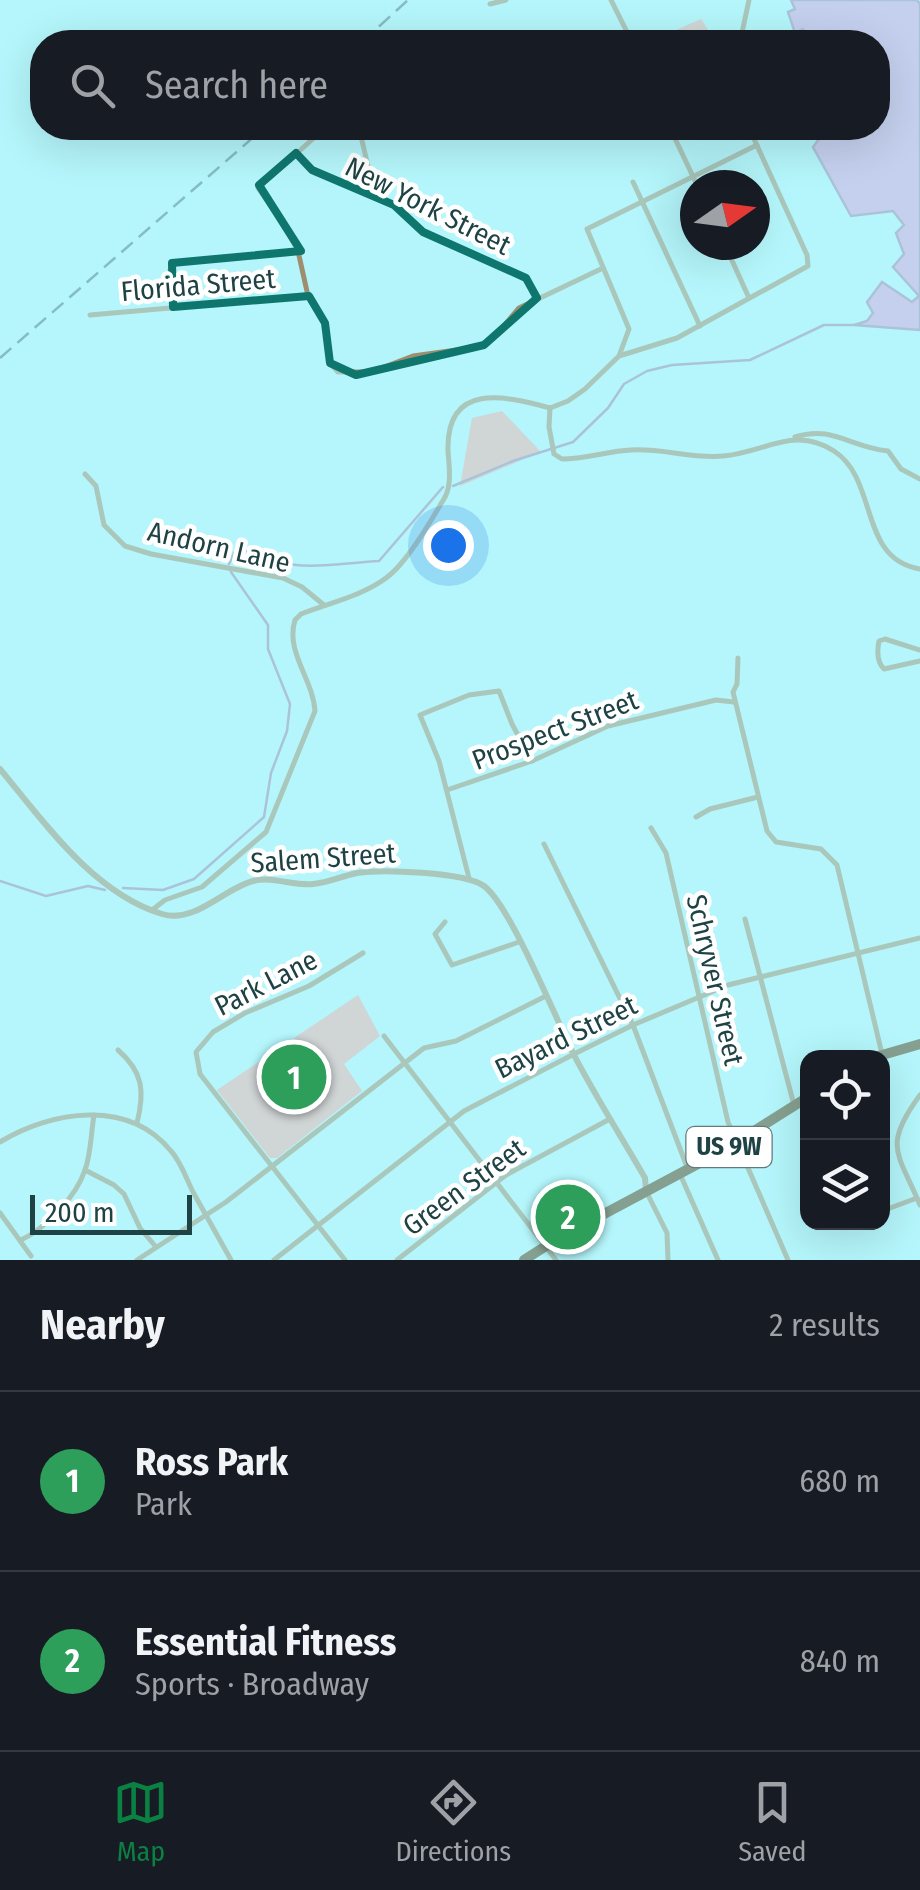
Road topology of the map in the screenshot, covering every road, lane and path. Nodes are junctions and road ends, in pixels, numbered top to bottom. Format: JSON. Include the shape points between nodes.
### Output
{"nodes":[{"id":1,"x":506,"y":0,"type":"edge"},
{"id":2,"x":611,"y":0,"type":"edge"},
{"id":3,"x":749,"y":0,"type":"edge"},
{"id":4,"x":490,"y":4,"type":"dead end"},
{"id":5,"x":626,"y":30,"type":"edge"},
{"id":6,"x":743,"y":30,"type":"edge"},
{"id":7,"x":311,"y":140,"type":"edge"},
{"id":8,"x":361,"y":140,"type":"edge"},
{"id":9,"x":676,"y":140,"type":"edge"},
{"id":10,"x":755,"y":140,"type":"edge"},
{"id":11,"x":757,"y":145,"type":"junction"},
{"id":12,"x":296,"y":153,"type":"junction"},
{"id":13,"x":689,"y":170,"type":"edge"},
{"id":14,"x":709,"y":170,"type":"edge"},
{"id":15,"x":633,"y":182,"type":"dead end"},
{"id":16,"x":680,"y":184,"type":"edge"},
{"id":17,"x":365,"y":193,"type":"junction"},
{"id":18,"x":642,"y":203,"type":"junction"},
{"id":19,"x":298,"y":251,"type":"junction"},
{"id":20,"x":731,"y":260,"type":"edge"},
{"id":21,"x":603,"y":268,"type":"junction"},
{"id":22,"x":308,"y":296,"type":"junction"},
{"id":23,"x":537,"y":298,"type":"junction"},
{"id":24,"x":749,"y":298,"type":"junction"},
{"id":25,"x":174,"y":307,"type":"junction"},
{"id":26,"x":90,"y":314,"type":"dead end"},
{"id":27,"x":700,"y":326,"type":"junction"},
{"id":28,"x":619,"y":356,"type":"junction"},
{"id":29,"x":550,"y":408,"type":"junction"},
{"id":30,"x":792,"y":438,"type":"junction"},
{"id":31,"x":86,"y":474,"type":"dead end"},
{"id":32,"x":920,"y":480,"type":"edge"},
{"id":33,"x":920,"y":569,"type":"edge"},
{"id":34,"x":324,"y":605,"type":"junction"},
{"id":35,"x":920,"y":650,"type":"edge"},
{"id":36,"x":738,"y":658,"type":"dead end"},
{"id":37,"x":920,"y":661,"type":"edge"},
{"id":38,"x":736,"y":704,"type":"junction"},
{"id":39,"x":532,"y":761,"type":"junction"},
{"id":40,"x":0,"y":769,"type":"edge"},
{"id":41,"x":446,"y":791,"type":"junction"},
{"id":42,"x":758,"y":796,"type":"junction"},
{"id":43,"x":696,"y":817,"type":"dead end"},
{"id":44,"x":651,"y":828,"type":"dead end"},
{"id":45,"x":544,"y":844,"type":"dead end"},
{"id":46,"x":469,"y":878,"type":"junction"},
{"id":47,"x":152,"y":910,"type":"junction"},
{"id":48,"x":745,"y":919,"type":"dead end"},
{"id":49,"x":445,"y":922,"type":"dead end"},
{"id":50,"x":920,"y":938,"type":"edge"},
{"id":51,"x":518,"y":942,"type":"junction"},
{"id":52,"x":858,"y":951,"type":"junction"},
{"id":53,"x":364,"y":953,"type":"dead end"},
{"id":54,"x":760,"y":976,"type":"junction"},
{"id":55,"x":544,"y":997,"type":"junction"},
{"id":56,"x":698,"y":997,"type":"junction"},
{"id":57,"x":633,"y":1025,"type":"junction"},
{"id":58,"x":384,"y":1036,"type":"dead end"},
{"id":59,"x":920,"y":1044,"type":"edge"},
{"id":60,"x":118,"y":1050,"type":"dead end"},
{"id":61,"x":876,"y":1050,"type":"edge"},
{"id":62,"x":890,"y":1052,"type":"edge"},
{"id":63,"x":574,"y":1054,"type":"junction"},
{"id":64,"x":405,"y":1063,"type":"junction"},
{"id":65,"x":920,"y":1095,"type":"edge"},
{"id":66,"x":800,"y":1102,"type":"edge"},
{"id":67,"x":794,"y":1106,"type":"junction"},
{"id":68,"x":94,"y":1115,"type":"junction"},
{"id":69,"x":608,"y":1120,"type":"junction"},
{"id":70,"x":451,"y":1121,"type":"junction"},
{"id":71,"x":137,"y":1124,"type":"junction"},
{"id":72,"x":0,"y":1142,"type":"edge"},
{"id":73,"x":737,"y":1142,"type":"junction"},
{"id":74,"x":272,"y":1166,"type":"junction"},
{"id":75,"x":86,"y":1170,"type":"junction"},
{"id":76,"x":684,"y":1172,"type":"junction"},
{"id":77,"x":498,"y":1181,"type":"junction"},
{"id":78,"x":647,"y":1191,"type":"junction"},
{"id":79,"x":919,"y":1202,"type":"edge"},
{"id":80,"x":890,"y":1209,"type":"edge"},
{"id":81,"x":0,"y":1212,"type":"edge"},
{"id":82,"x":206,"y":1215,"type":"junction"},
{"id":83,"x":318,"y":1226,"type":"junction"},
{"id":84,"x":22,"y":1240,"type":"junction"},
{"id":85,"x":547,"y":1245,"type":"junction"},
{"id":86,"x":156,"y":1248,"type":"junction"},
{"id":87,"x":31,"y":1256,"type":"dead end"},
{"id":88,"x":138,"y":1260,"type":"edge"},
{"id":89,"x":231,"y":1260,"type":"edge"},
{"id":90,"x":274,"y":1260,"type":"edge"},
{"id":91,"x":345,"y":1260,"type":"edge"},
{"id":92,"x":397,"y":1260,"type":"edge"},
{"id":93,"x":524,"y":1260,"type":"edge"},
{"id":94,"x":556,"y":1260,"type":"edge"},
{"id":95,"x":668,"y":1260,"type":"edge"},
{"id":96,"x":718,"y":1260,"type":"edge"},
{"id":97,"x":788,"y":1260,"type":"edge"}],
"edges":[{"from":1,"to":4,"type":"street"},
{"from":2,"to":5,"type":"street"},
{"from":3,"to":6,"type":"street"},
{"from":7,"to":12,"type":"street"},
{"from":8,"to":17,"type":"street"},
{"from":9,"to":13,"type":"street"},
{"from":10,"to":11,"type":"street"},
{"from":11,"to":14,"type":"street"},
{"from":11,"to":24,"type":"street","via":[[808,266]]},
{"from":12,"to":17,"type":"street","name":"New York Street","via":[[312,170]]},
{"from":12,"to":19,"type":"street","via":[[258,188]]},
{"from":15,"to":18,"type":"street"},
{"from":16,"to":18,"type":"street"},
{"from":17,"to":23,"type":"street","name":"New York Street","via":[[394,206],[423,232],[526,278]]},
{"from":18,"to":21,"type":"street","via":[[587,229]]},
{"from":18,"to":27,"type":"street"},
{"from":19,"to":22,"type":"street"},
{"from":19,"to":25,"type":"street","via":[[172,263]]},
{"from":20,"to":24,"type":"street"},
{"from":21,"to":23,"type":"street"},
{"from":21,"to":28,"type":"street","via":[[629,329]]},
{"from":22,"to":23,"type":"street","via":[[325,323],[330,363],[338,372],[356,374],[484,345]]},
{"from":22,"to":25,"type":"street","name":"Florida Street"},
{"from":24,"to":27,"type":"street"},
{"from":25,"to":26,"type":"street","name":"Florida Street"},
{"from":27,"to":28,"type":"street"},
{"from":28,"to":29,"type":"street","via":[[585,389]]},
{"from":29,"to":30,"type":"street","via":[[550,437],[562,460],[634,450],[721,457]]},
{"from":29,"to":34,"type":"street","via":[[500,396],[464,405],[450,430],[447,494],[403,560],[386,579]]},
{"from":30,"to":32,"type":"street","via":[[820,431],[888,452]]},
{"from":30,"to":33,"type":"street","via":[[844,459],[886,551]]},
{"from":31,"to":34,"type":"street","name":"Andorn Lane","via":[[96,486],[104,526],[125,546],[274,576]]},
{"from":34,"to":47,"type":"street","via":[[297,617],[293,626],[314,711],[274,820],[202,888]]},
{"from":35,"to":37,"type":"street","via":[[885,639],[878,648],[884,669]]},
{"from":36,"to":38,"type":"street"},
{"from":38,"to":39,"type":"street","name":"Prospect Street","via":[[726,698],[625,721]]},
{"from":38,"to":42,"type":"street"},
{"from":39,"to":41,"type":"street","name":"Prospect Street"},
{"from":39,"to":41,"type":"street","via":[[496,690],[469,695],[420,715]]},
{"from":40,"to":47,"type":"street","via":[[95,873]]},
{"from":41,"to":46,"type":"street"},
{"from":42,"to":43,"type":"street"},
{"from":42,"to":52,"type":"street","via":[[772,839],[821,849],[835,860]]},
{"from":44,"to":56,"type":"street","name":"Schryver Street","via":[[666,854]]},
{"from":45,"to":57,"type":"street"},
{"from":46,"to":47,"type":"street","name":"Salem Street","via":[[370,872],[311,885],[262,880],[188,914]]},
{"from":46,"to":51,"type":"street","via":[[500,903]]},
{"from":48,"to":54,"type":"street"},
{"from":49,"to":51,"type":"street","via":[[435,934],[452,964]]},
{"from":50,"to":52,"type":"street","name":"Bayard Street"},
{"from":51,"to":55,"type":"street"},
{"from":52,"to":54,"type":"street","name":"Bayard Street"},
{"from":52,"to":61,"type":"street"},
{"from":53,"to":74,"type":"street","name":"Park Lane","via":[[224,1024],[198,1046],[200,1074]]},
{"from":54,"to":56,"type":"street","name":"Bayard Street"},
{"from":54,"to":67,"type":"street"},
{"from":55,"to":63,"type":"street"},
{"from":55,"to":64,"type":"street","via":[[456,1042],[424,1048]]},
{"from":56,"to":57,"type":"street","name":"Bayard Street"},
{"from":56,"to":73,"type":"street","name":"Schryver Street"},
{"from":57,"to":63,"type":"street","name":"Bayard Street"},
{"from":57,"to":76,"type":"street"},
{"from":58,"to":64,"type":"street"},
{"from":59,"to":62,"type":"highway"},
{"from":60,"to":71,"type":"street","via":[[141,1082]]},
{"from":63,"to":69,"type":"street"},
{"from":63,"to":70,"type":"street","name":"Bayard Street"},
{"from":64,"to":70,"type":"street"},
{"from":64,"to":74,"type":"street"},
{"from":65,"to":79,"type":"street","via":[[896,1137]]},
{"from":66,"to":67,"type":"highway","number":"US 9W"},
{"from":67,"to":73,"type":"highway","number":"US 9W"},
{"from":68,"to":71,"type":"street"},
{"from":68,"to":72,"type":"street","via":[[56,1117]]},
{"from":68,"to":75,"type":"street"},
{"from":69,"to":77,"type":"street","name":"Green Street"},
{"from":69,"to":78,"type":"street"},
{"from":70,"to":77,"type":"street"},
{"from":70,"to":83,"type":"street","name":"Bayard Street"},
{"from":71,"to":82,"type":"street","via":[[171,1150]]},
{"from":73,"to":76,"type":"highway","number":"US 9W"},
{"from":73,"to":97,"type":"street","name":"Schryver Street"},
{"from":74,"to":82,"type":"street"},
{"from":74,"to":83,"type":"street"},
{"from":75,"to":84,"type":"street","via":[[60,1208]]},
{"from":75,"to":86,"type":"street","via":[[124,1194]]},
{"from":76,"to":78,"type":"highway","number":"US 9W"},
{"from":76,"to":96,"type":"street"},
{"from":77,"to":85,"type":"street"},
{"from":77,"to":92,"type":"street","name":"Green Street"},
{"from":78,"to":85,"type":"highway","number":"US 9W"},
{"from":78,"to":95,"type":"street","via":[[665,1227]]},
{"from":79,"to":80,"type":"street"},
{"from":81,"to":84,"type":"street"},
{"from":82,"to":86,"type":"street"},
{"from":82,"to":89,"type":"street"},
{"from":83,"to":90,"type":"street","name":"Bayard Street"},
{"from":83,"to":91,"type":"street"},
{"from":84,"to":87,"type":"street"},
{"from":85,"to":93,"type":"highway","number":"US 9W"},
{"from":85,"to":94,"type":"street"},
{"from":86,"to":88,"type":"street"}]}
